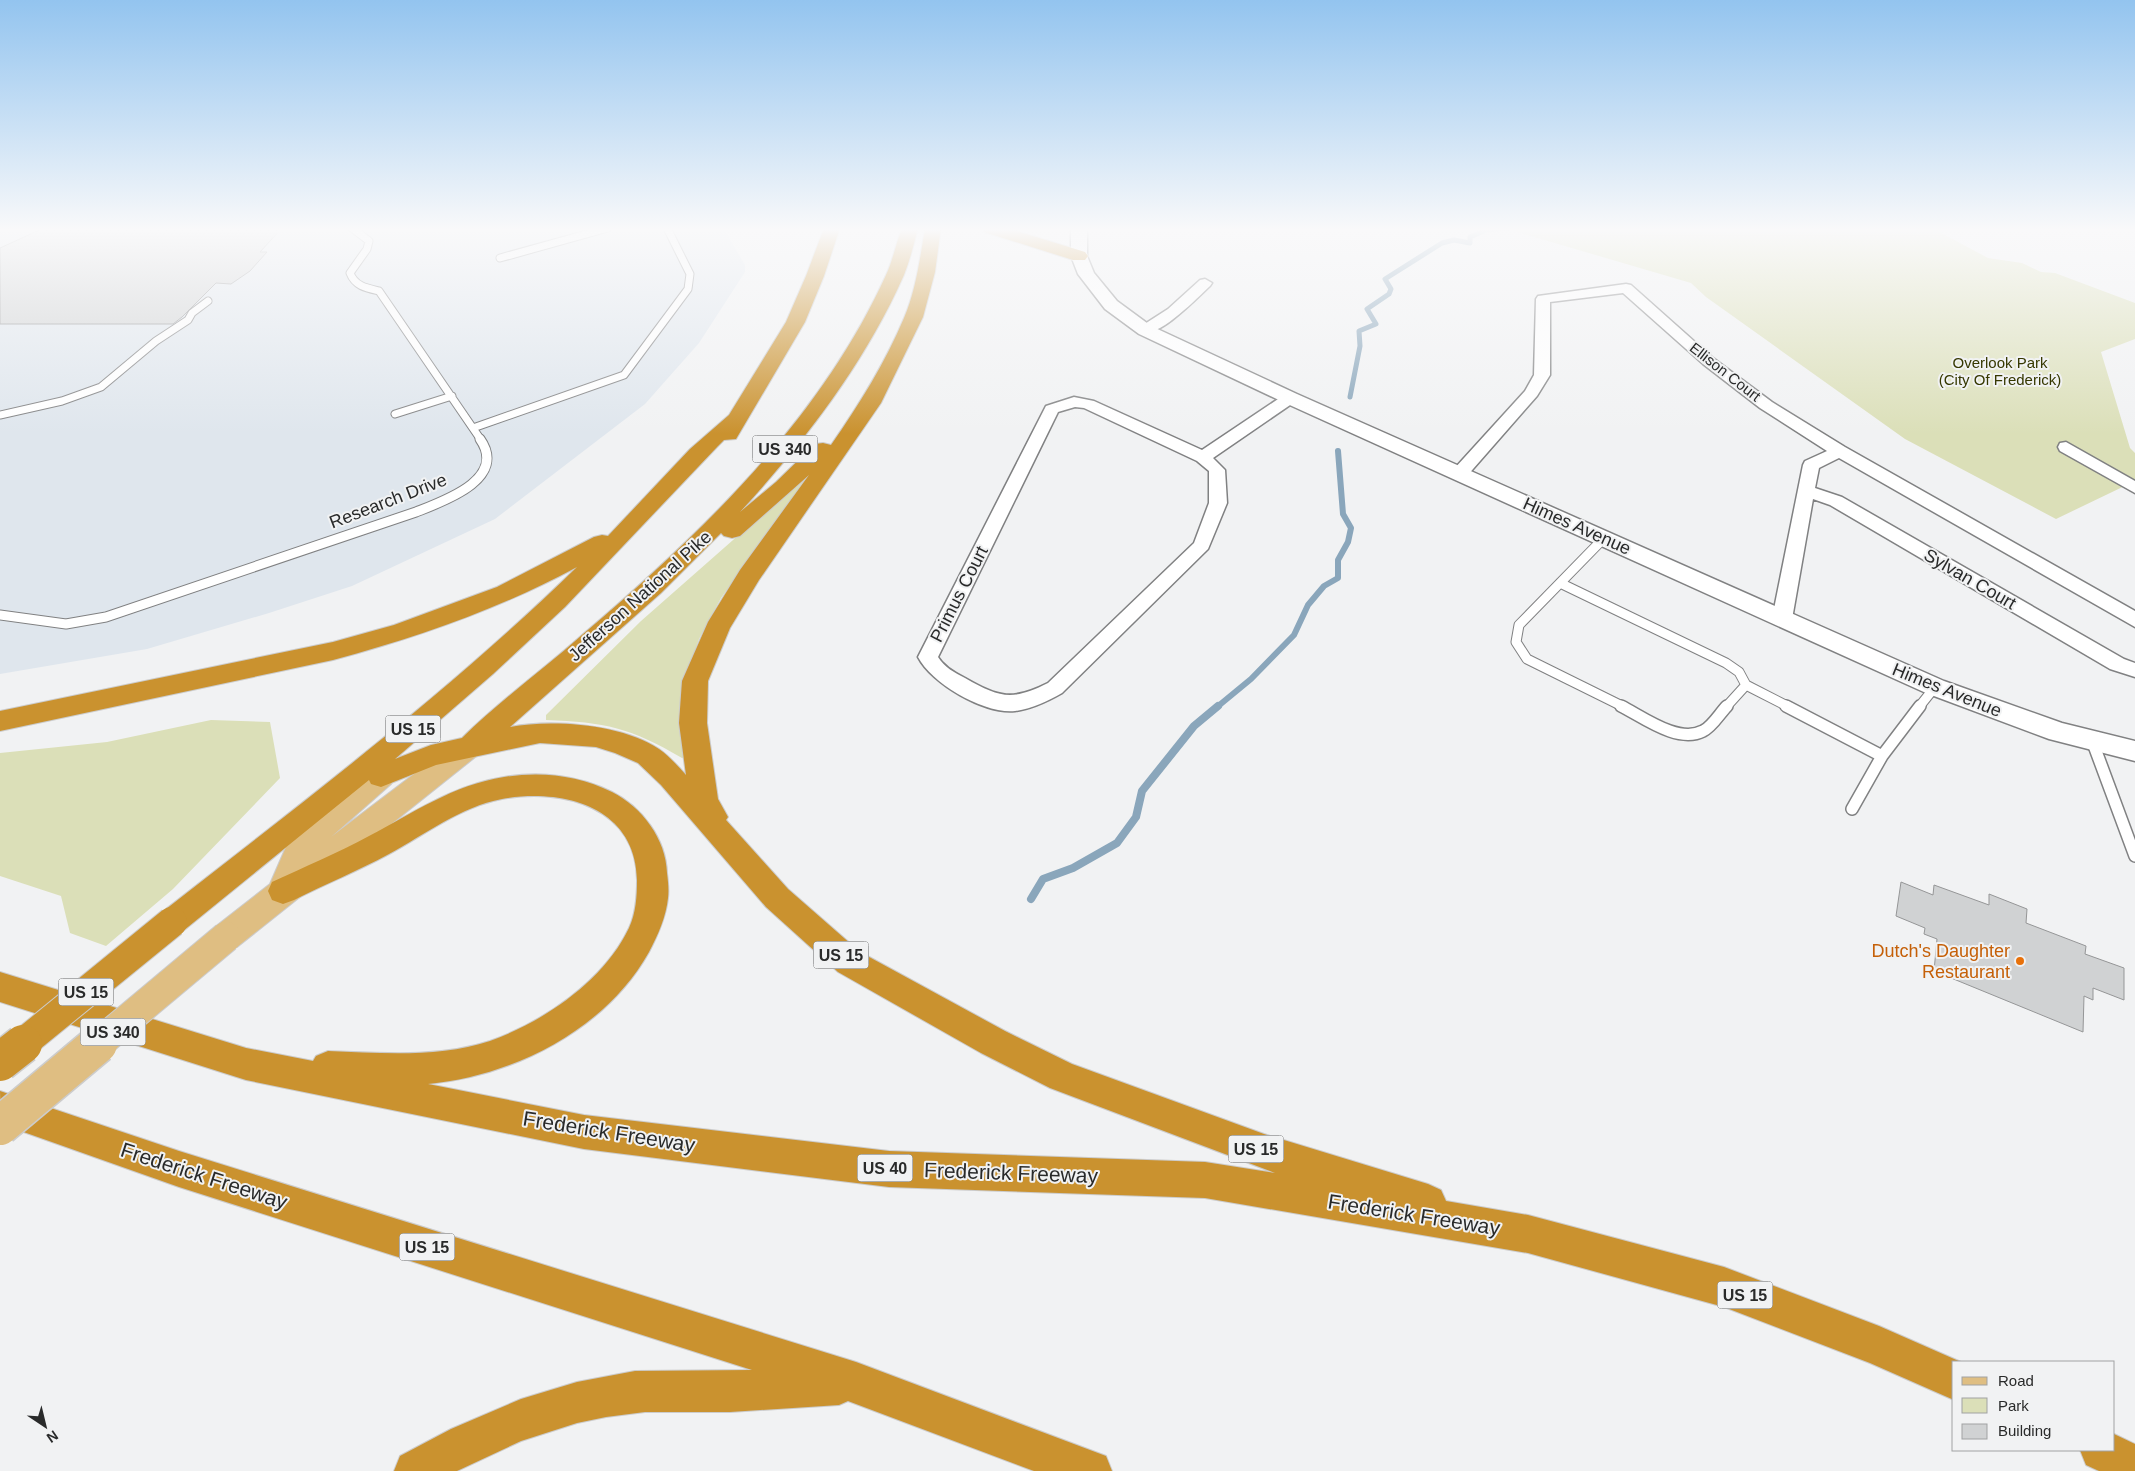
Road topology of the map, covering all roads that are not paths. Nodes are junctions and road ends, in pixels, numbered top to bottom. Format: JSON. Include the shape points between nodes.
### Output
{"nodes":[{"id":1,"x":383,"y":297,"type":"edge"},
{"id":2,"x":682,"y":297,"type":"edge"},
{"id":3,"x":808,"y":297,"type":"edge"},
{"id":4,"x":883,"y":297,"type":"edge"},
{"id":5,"x":919,"y":297,"type":"edge"},
{"id":6,"x":1104,"y":297,"type":"edge"},
{"id":7,"x":1190,"y":297,"type":"edge"},
{"id":8,"x":1561,"y":297,"type":"edge"},
{"id":9,"x":1636,"y":297,"type":"edge"},
{"id":10,"x":208,"y":301,"type":"dead end"},
{"id":11,"x":1145,"y":330,"type":"junction"},
{"id":12,"x":452,"y":396,"type":"junction"},
{"id":13,"x":1290,"y":398,"type":"junction"},
{"id":14,"x":871,"y":403,"type":"junction"},
{"id":15,"x":395,"y":414,"type":"dead end"},
{"id":16,"x":0,"y":415,"type":"edge"},
{"id":17,"x":736,"y":420,"type":"junction"},
{"id":18,"x":473,"y":428,"type":"junction"},
{"id":19,"x":2066,"y":447,"type":"dead end"},
{"id":20,"x":1839,"y":451,"type":"junction"},
{"id":21,"x":1203,"y":457,"type":"junction"},
{"id":22,"x":1460,"y":473,"type":"junction"},
{"id":23,"x":2135,"y":488,"type":"edge"},
{"id":24,"x":1805,"y":490,"type":"junction"},
{"id":25,"x":639,"y":518,"type":"junction"},
{"id":26,"x":1604,"y":538,"type":"junction"},
{"id":27,"x":1560,"y":584,"type":"junction"},
{"id":28,"x":0,"y":615,"type":"edge"},
{"id":29,"x":1782,"y":619,"type":"junction"},
{"id":30,"x":2135,"y":620,"type":"edge"},
{"id":31,"x":604,"y":629,"type":"junction"},
{"id":32,"x":2135,"y":670,"type":"edge"},
{"id":33,"x":1746,"y":685,"type":"junction"},
{"id":34,"x":1935,"y":687,"type":"junction"},
{"id":35,"x":0,"y":721,"type":"edge"},
{"id":36,"x":2093,"y":743,"type":"junction"},
{"id":37,"x":469,"y":747,"type":"junction"},
{"id":38,"x":2135,"y":751,"type":"edge"},
{"id":39,"x":1882,"y":756,"type":"junction"},
{"id":40,"x":381,"y":776,"type":"junction"},
{"id":41,"x":1852,"y":809,"type":"dead end"},
{"id":42,"x":718,"y":830,"type":"junction"},
{"id":43,"x":2135,"y":856,"type":"edge"},
{"id":44,"x":283,"y":890,"type":"junction"},
{"id":45,"x":0,"y":988,"type":"edge"},
{"id":46,"x":0,"y":1062,"type":"edge"},
{"id":47,"x":246,"y":1064,"type":"junction"},
{"id":48,"x":0,"y":1107,"type":"edge"},
{"id":49,"x":0,"y":1126,"type":"edge"},
{"id":50,"x":1528,"y":1234,"type":"junction"},
{"id":51,"x":1952,"y":1379,"type":"edge"},
{"id":52,"x":856,"y":1383,"type":"junction"},
{"id":53,"x":2103,"y":1451,"type":"edge"},
{"id":54,"x":2135,"y":1466,"type":"edge"},
{"id":55,"x":415,"y":1471,"type":"edge"},
{"id":56,"x":1091,"y":1471,"type":"edge"}],
"edges":[{"from":1,"to":12,"type":"lane","name":"Research Drive"},
{"from":2,"to":18,"type":"lane","via":[[624,375]]},
{"from":3,"to":17,"type":"highway","name":"Jefferson National Pike","number":"US 15","via":[[780,351]]},
{"from":4,"to":31,"type":"highway","name":"Jefferson National Pike","number":"US 340","via":[[847,365],[775,463],[713,530]]},
{"from":5,"to":14,"type":"highway","number":"US 15","via":[[914,317]]},
{"from":6,"to":11,"type":"street","name":"Himes Avenue"},
{"from":7,"to":11,"type":"street"},
{"from":8,"to":22,"type":"street","name":"Ellison Court","via":[[1543,299],[1542,375],[1532,393]]},
{"from":9,"to":20,"type":"street","name":"Ellison Court","via":[[1708,361],[1766,405]]},
{"from":10,"to":16,"type":"lane","via":[[101,387],[62,401]]},
{"from":11,"to":13,"type":"street","name":"Himes Avenue"},
{"from":12,"to":15,"type":"lane"},
{"from":12,"to":18,"type":"lane","name":"Research Drive"},
{"from":13,"to":21,"type":"street"},
{"from":13,"to":22,"type":"street","name":"Himes Avenue"},
{"from":14,"to":31,"type":"highway","via":[[784,487]]},
{"from":14,"to":42,"type":"highway","number":"US 15","via":[[749,576],[717,628],[695,681],[693,723],[699,769],[704,799]]},
{"from":17,"to":25,"type":"highway","number":"US 15","via":[[714,437]]},
{"from":17,"to":40,"type":"highway","name":"Jefferson National Pike","via":[[727,440],[642,540],[501,676]]},
{"from":18,"to":28,"type":"lane","name":"Research Drive","via":[[486,447],[486,467],[479,478],[444,500],[106,617],[66,624]]},
{"from":19,"to":23,"type":"street"},
{"from":20,"to":24,"type":"street","via":[[1811,465]]},
{"from":20,"to":30,"type":"street"},
{"from":21,"to":21,"type":"street","name":"Primus Court","via":[[1217,470],[1218,503],[1202,545],[1055,688],[1031,701],[1007,704],[986,700],[933,669],[928,657],[1052,410],[1074,402],[1088,404]]},
{"from":22,"to":26,"type":"street","name":"Himes Avenue"},
{"from":24,"to":29,"type":"street"},
{"from":24,"to":32,"type":"street","name":"Sylvan Court","via":[[1836,501],[2117,664]]},
{"from":25,"to":35,"type":"highway","via":[[530,582],[422,627],[334,651]]},
{"from":25,"to":46,"type":"highway","number":"US 15","bridge":true,"via":[[551,606],[465,684]]},
{"from":26,"to":27,"type":"lane"},
{"from":26,"to":29,"type":"street","name":"Himes Avenue"},
{"from":27,"to":33,"type":"lane","via":[[1726,663],[1739,672]]},
{"from":27,"to":33,"type":"lane","via":[[1519,625],[1516,642],[1527,659],[1675,733],[1690,735],[1704,731]]},
{"from":29,"to":34,"type":"street","name":"Himes Avenue"},
{"from":31,"to":37,"type":"highway","name":"Jefferson National Pike","number":"US 340"},
{"from":33,"to":39,"type":"lane"},
{"from":34,"to":36,"type":"street","name":"Himes Avenue","via":[[2026,722]]},
{"from":34,"to":39,"type":"lane"},
{"from":36,"to":38,"type":"street","name":"Himes Avenue"},
{"from":36,"to":43,"type":"lane"},
{"from":37,"to":40,"type":"highway","via":[[431,756]]},
{"from":37,"to":42,"type":"highway","via":[[540,733],[596,737],[624,745],[648,756]]},
{"from":37,"to":44,"type":"main road","name":"Jefferson National Pike","number":"US 340"},
{"from":39,"to":41,"type":"lane"},
{"from":40,"to":44,"type":"main road","via":[[301,846]]},
{"from":42,"to":50,"type":"highway","number":"US 15","via":[[777,898],[849,962],[1010,1051],[1062,1076],[1264,1152]]},
{"from":44,"to":47,"type":"highway","via":[[380,844],[469,795],[537,785],[568,788],[596,796],[620,810],[638,828],[650,851],[654,877],[652,905],[641,936],[622,966],[596,995],[564,1021],[526,1042],[486,1058],[395,1069]]},
{"from":44,"to":49,"type":"main road","number":"US 340","bridge":true},
{"from":45,"to":47,"type":"highway","name":"Frederick Freeway","number":"US 40"},
{"from":47,"to":50,"type":"highway","name":"Frederick Freeway","number":"US 40","via":[[584,1132],[889,1169],[1205,1180]]},
{"from":48,"to":52,"type":"highway","name":"Frederick Freeway","number":"US 15","via":[[179,1169]]},
{"from":50,"to":51,"type":"highway","name":"Frederick Freeway","number":"US 15","via":[[1724,1287],[1879,1346]]},
{"from":52,"to":55,"type":"highway","via":[[715,1392],[634,1392],[562,1407],[450,1451]]},
{"from":52,"to":56,"type":"highway","name":"Frederick Freeway","number":"US 15"},
{"from":53,"to":54,"type":"highway"}]}
